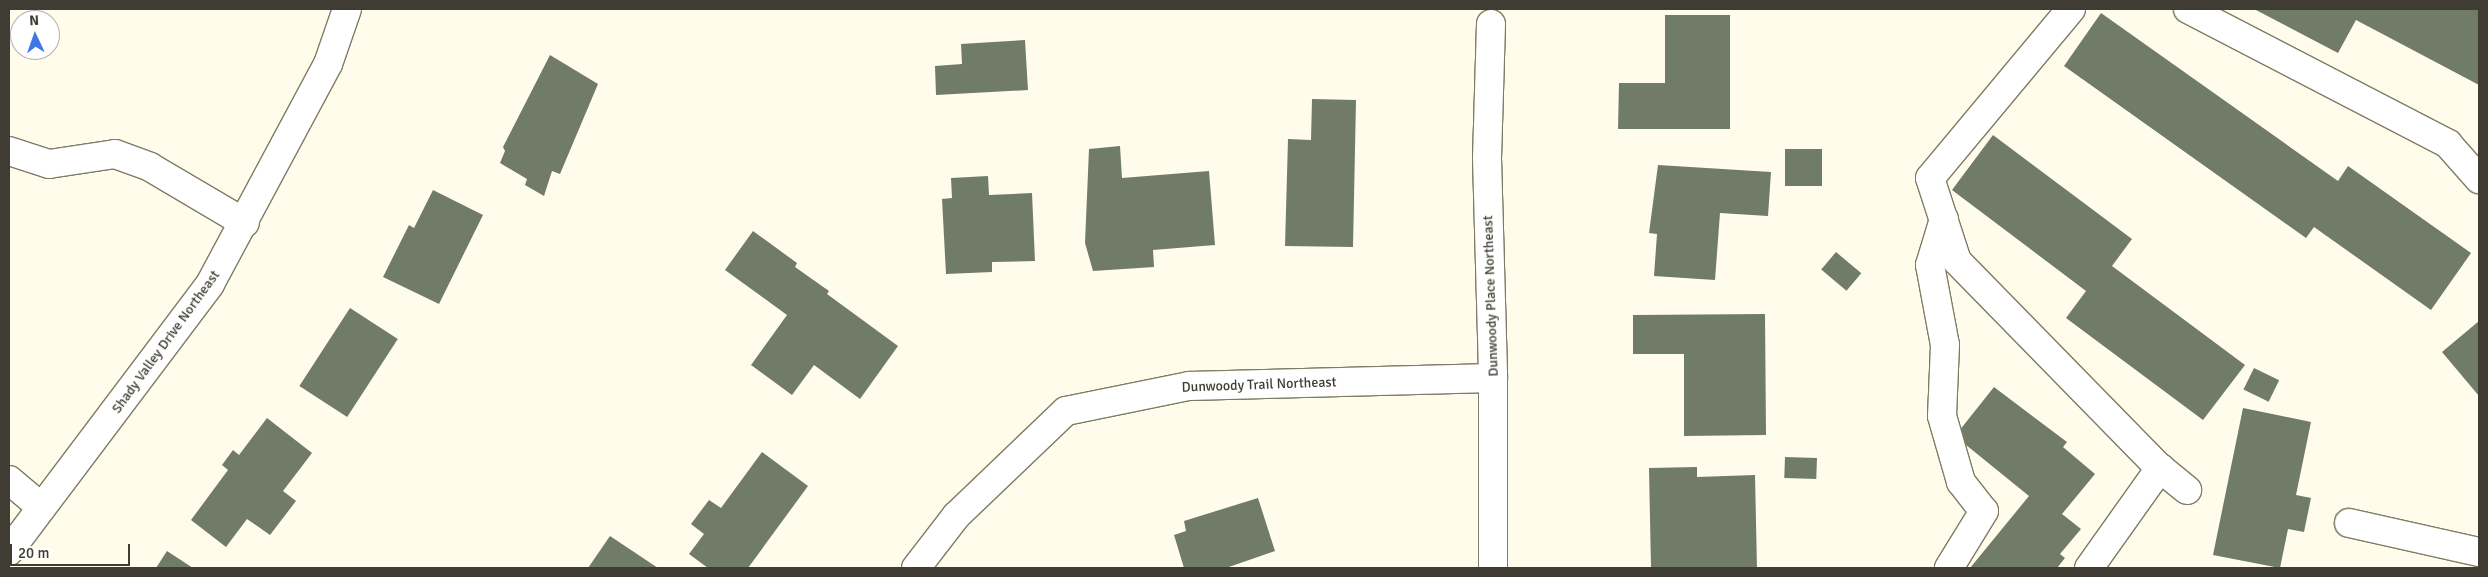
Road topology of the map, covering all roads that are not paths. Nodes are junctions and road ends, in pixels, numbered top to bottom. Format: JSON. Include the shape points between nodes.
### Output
{"nodes":[{"id":1,"x":347,"y":9,"type":"edge"},
{"id":2,"x":2071,"y":9,"type":"edge"},
{"id":3,"x":2188,"y":9,"type":"edge"},
{"id":4,"x":1491,"y":24,"type":"dead end"},
{"id":5,"x":9,"y":151,"type":"edge"},
{"id":6,"x":2479,"y":179,"type":"edge"},
{"id":7,"x":1944,"y":219,"type":"junction"},
{"id":8,"x":245,"y":223,"type":"junction"},
{"id":9,"x":1494,"y":378,"type":"junction"},
{"id":10,"x":2160,"y":468,"type":"junction"},
{"id":11,"x":9,"y":480,"type":"edge"},
{"id":12,"x":2187,"y":490,"type":"dead end"},
{"id":13,"x":40,"y":506,"type":"junction"},
{"id":14,"x":2349,"y":523,"type":"dead end"},
{"id":15,"x":9,"y":551,"type":"edge"},
{"id":16,"x":2479,"y":552,"type":"edge"},
{"id":17,"x":916,"y":568,"type":"edge"},
{"id":18,"x":1493,"y":568,"type":"edge"},
{"id":19,"x":1948,"y":568,"type":"edge"},
{"id":20,"x":2089,"y":568,"type":"edge"}],
"edges":[{"from":1,"to":8,"type":"street","name":"Shady Valley Drive Northeast","via":[[328,64]]},
{"from":2,"to":7,"type":"street","via":[[1930,178]]},
{"from":3,"to":6,"type":"street","via":[[2448,144]]},
{"from":4,"to":9,"type":"street","name":"Dunwoody Place Northeast","via":[[1487,158]]},
{"from":5,"to":8,"type":"street","via":[[48,164],[114,154],[150,167]]},
{"from":7,"to":10,"type":"street","via":[[1957,261]]},
{"from":7,"to":19,"type":"street","via":[[1930,265],[1945,345],[1942,416],[1962,482],[1984,511]]},
{"from":8,"to":13,"type":"street","name":"Shady Valley Drive Northeast","via":[[210,284]]},
{"from":9,"to":17,"type":"street","name":"Dunwoody Trail Northeast","via":[[1189,386],[1066,411],[956,516]]},
{"from":9,"to":18,"type":"street","name":"Dunwoody Place Northeast"},
{"from":10,"to":12,"type":"street"},
{"from":10,"to":20,"type":"street"},
{"from":11,"to":13,"type":"street"},
{"from":13,"to":15,"type":"street","name":"Shady Valley Drive Northeast"},
{"from":14,"to":16,"type":"street"}]}
